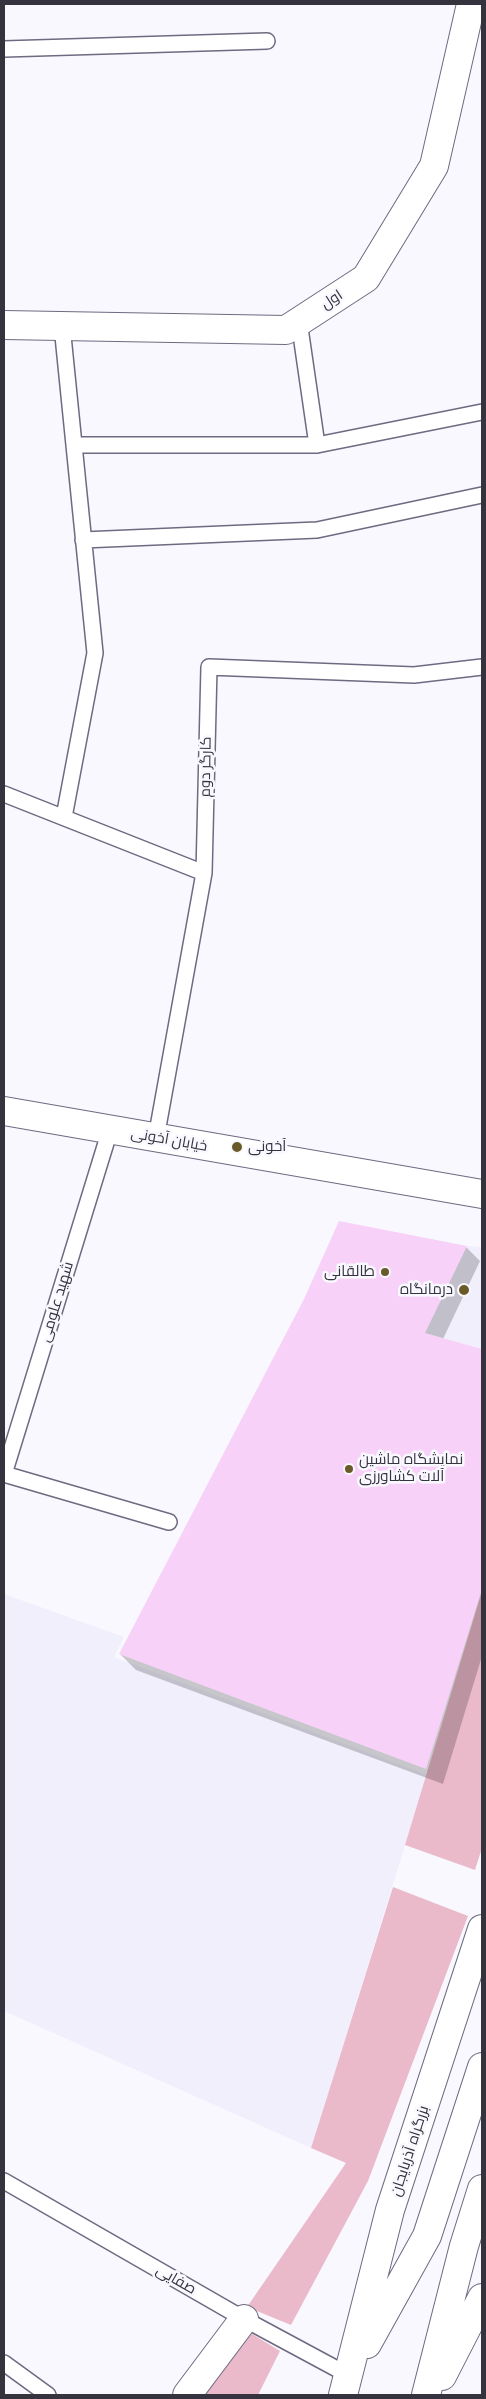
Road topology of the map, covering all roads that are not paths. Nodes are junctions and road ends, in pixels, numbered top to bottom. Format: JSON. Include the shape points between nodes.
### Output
{"nodes":[{"id":1,"x":471,"y":4,"type":"edge"},
{"id":2,"x":267,"y":42,"type":"dead end"},
{"id":3,"x":4,"y":49,"type":"edge"},
{"id":4,"x":299,"y":322,"type":"junction"},
{"id":5,"x":4,"y":325,"type":"edge"},
{"id":6,"x":62,"y":326,"type":"junction"},
{"id":7,"x":482,"y":412,"type":"edge"},
{"id":8,"x":74,"y":445,"type":"junction"},
{"id":9,"x":317,"y":445,"type":"junction"},
{"id":10,"x":482,"y":495,"type":"edge"},
{"id":11,"x":83,"y":540,"type":"junction"},
{"id":12,"x":482,"y":667,"type":"edge"},
{"id":13,"x":4,"y":794,"type":"edge"},
{"id":14,"x":64,"y":817,"type":"junction"},
{"id":15,"x":204,"y":873,"type":"junction"},
{"id":16,"x":4,"y":1112,"type":"edge"},
{"id":17,"x":110,"y":1130,"type":"junction"},
{"id":18,"x":156,"y":1138,"type":"junction"},
{"id":19,"x":482,"y":1194,"type":"edge"},
{"id":20,"x":4,"y":1474,"type":"edge"},
{"id":21,"x":169,"y":1522,"type":"dead end"},
{"id":22,"x":482,"y":1929,"type":"edge"},
{"id":23,"x":482,"y":2067,"type":"edge"},
{"id":24,"x":4,"y":2180,"type":"edge"},
{"id":25,"x":482,"y":2189,"type":"edge"},
{"id":26,"x":479,"y":2313,"type":"edge"},
{"id":27,"x":244,"y":2319,"type":"junction"},
{"id":28,"x":4,"y":2362,"type":"edge"},
{"id":29,"x":346,"y":2386,"type":"edge"},
{"id":30,"x":48,"y":2395,"type":"edge"},
{"id":31,"x":187,"y":2395,"type":"edge"},
{"id":32,"x":426,"y":2395,"type":"edge"},
{"id":33,"x":433,"y":2395,"type":"edge"}],
"edges":[{"from":1,"to":4,"type":"main road","name":"اول","via":[[434,166],[366,278]]},
{"from":2,"to":3,"type":"lane"},
{"from":4,"to":6,"type":"main road","name":"اول","via":[[286,330]]},
{"from":4,"to":9,"type":"lane"},
{"from":5,"to":6,"type":"main road","name":"اول"},
{"from":6,"to":8,"type":"lane"},
{"from":7,"to":9,"type":"lane"},
{"from":8,"to":9,"type":"lane"},
{"from":8,"to":11,"type":"lane"},
{"from":10,"to":11,"type":"lane","via":[[317,530]]},
{"from":11,"to":14,"type":"lane","via":[[95,653]]},
{"from":12,"to":15,"type":"lane","name":"کارگر دوم","via":[[414,675],[209,667]]},
{"from":13,"to":14,"type":"lane"},
{"from":14,"to":15,"type":"lane"},
{"from":15,"to":18,"type":"lane","name":"کارگر دوم"},
{"from":16,"to":17,"type":"main road","name":"خیابان آخونی"},
{"from":17,"to":18,"type":"main road","name":"خیابان آخونی"},
{"from":17,"to":20,"type":"lane","name":"شهید علومی"},
{"from":18,"to":19,"type":"main road","name":"خیابان آخونی"},
{"from":20,"to":21,"type":"lane"},
{"from":22,"to":29,"type":"main road","name":"بزرگراه آذربایجان","via":[[390,2210]]},
{"from":23,"to":29,"type":"main road","via":[[427,2236]]},
{"from":24,"to":27,"type":"lane","name":"صفایی"},
{"from":25,"to":32,"type":"main road"},
{"from":26,"to":33,"type":"main road"},
{"from":27,"to":29,"type":"lane","name":"صفایی"},
{"from":27,"to":31,"type":"main road"},
{"from":28,"to":30,"type":"lane"}]}
